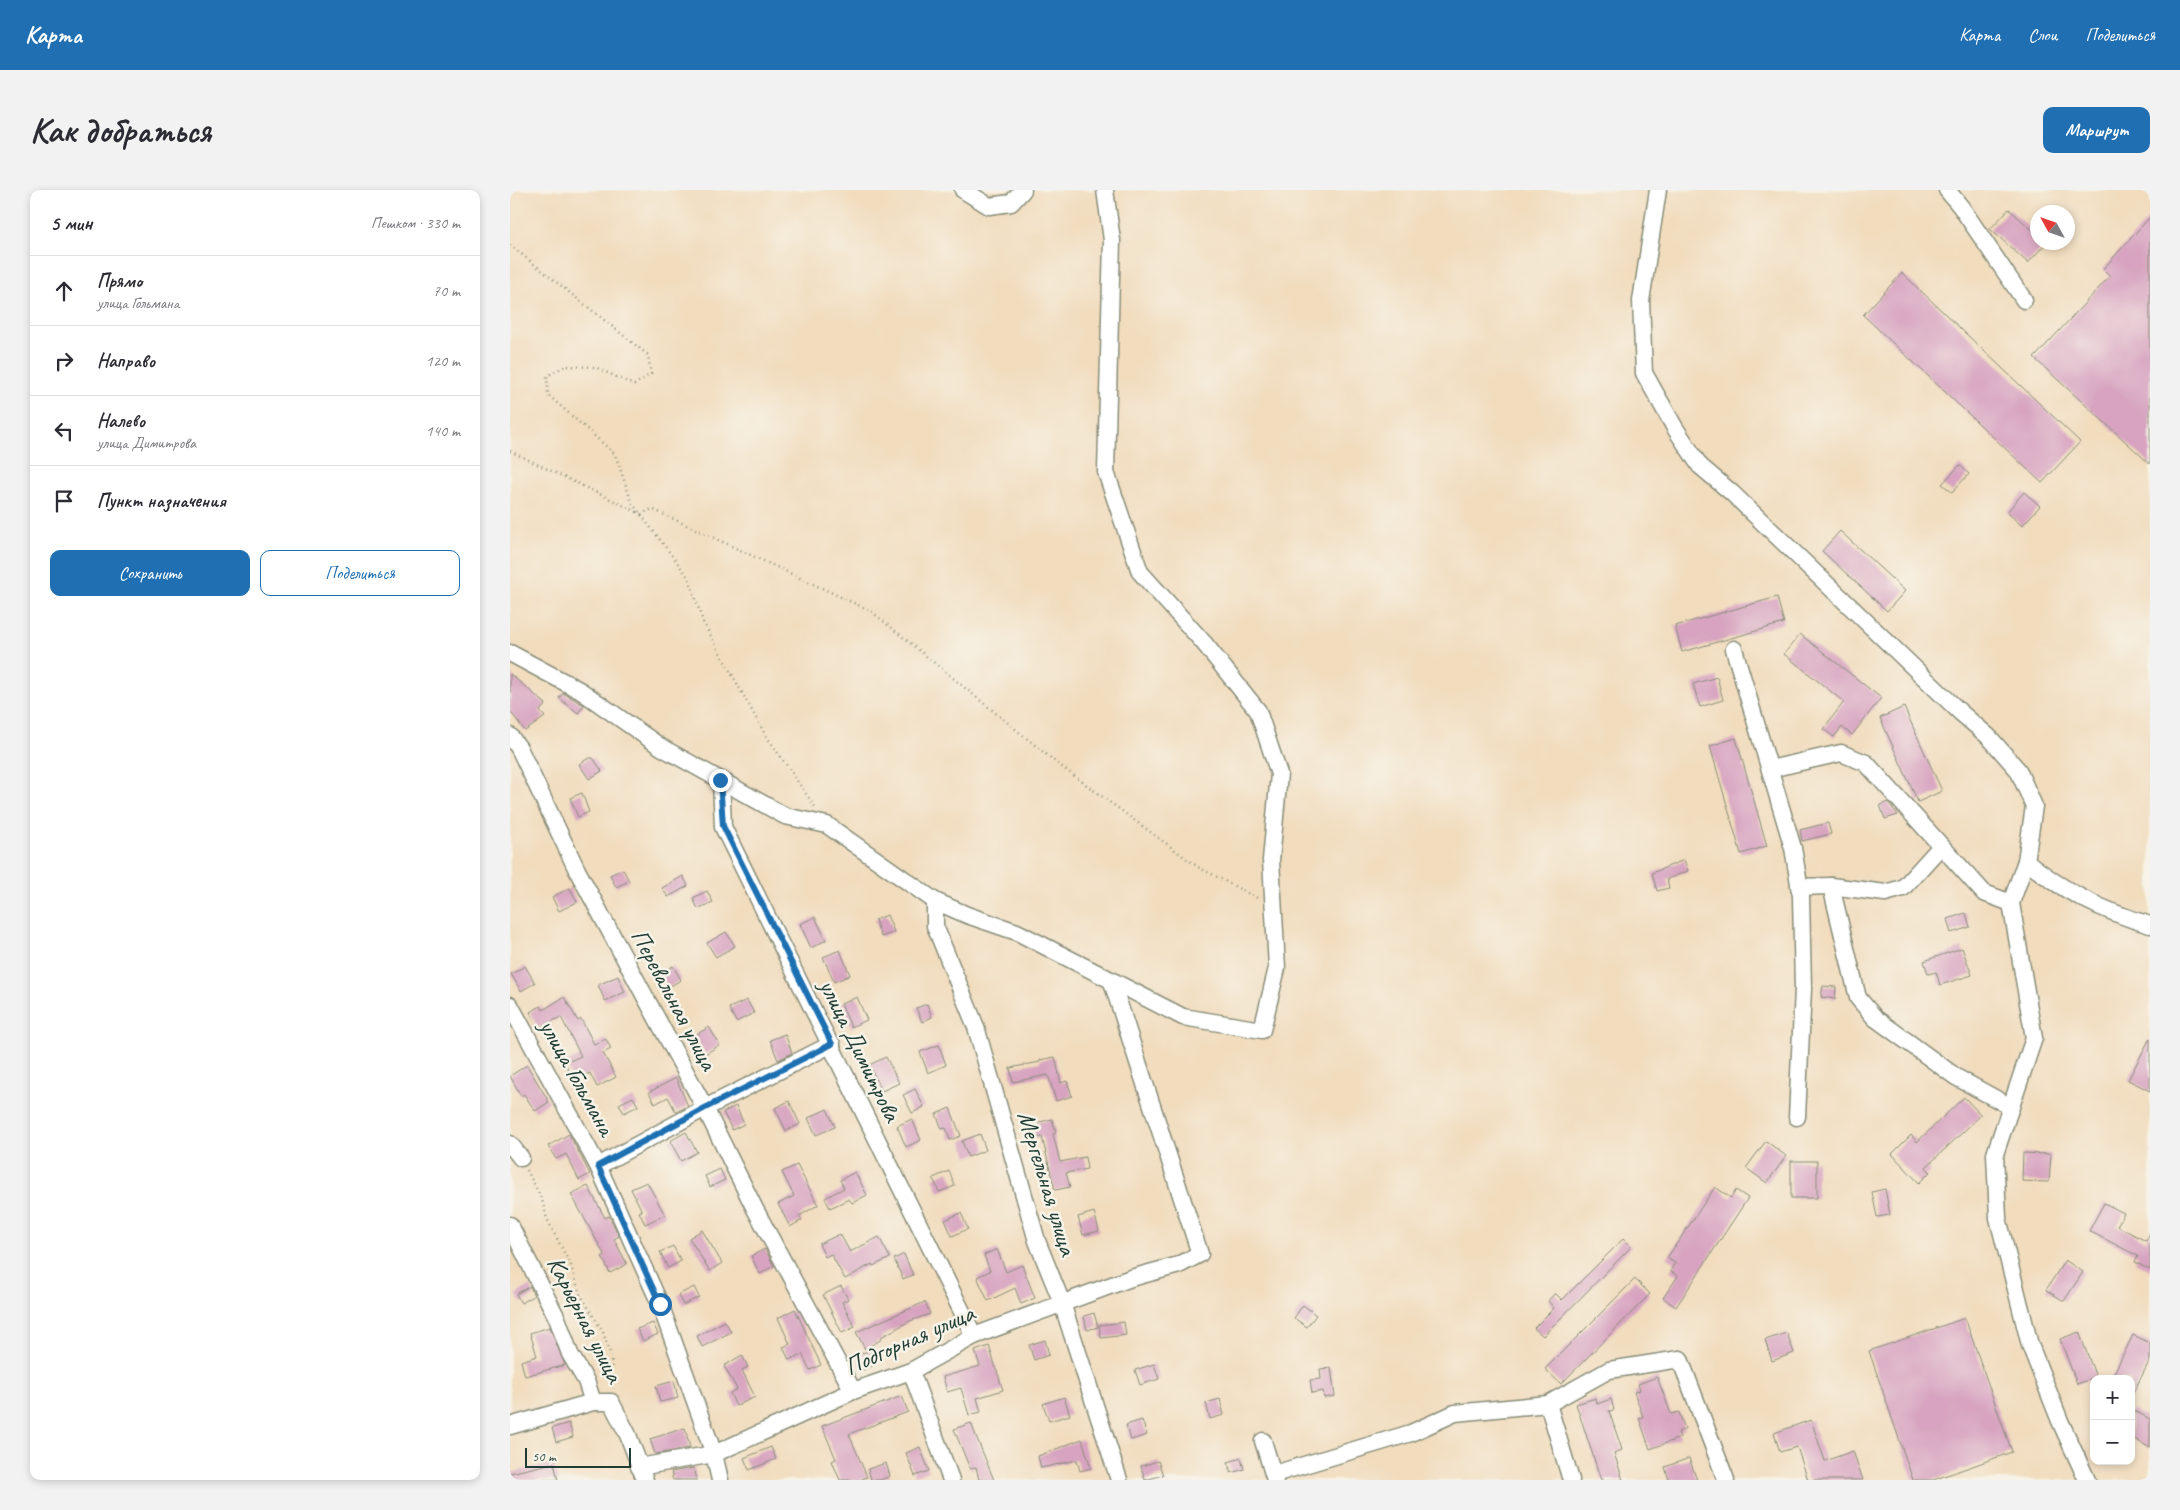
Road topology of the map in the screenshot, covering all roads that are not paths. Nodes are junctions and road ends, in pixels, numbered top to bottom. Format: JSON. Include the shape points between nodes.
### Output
{"nodes":[{"id":1,"x":963,"y":190,"type":"edge"},
{"id":2,"x":1023,"y":190,"type":"edge"},
{"id":3,"x":1105,"y":190,"type":"edge"},
{"id":4,"x":1658,"y":190,"type":"edge"},
{"id":5,"x":1947,"y":190,"type":"edge"},
{"id":6,"x":2024,"y":300,"type":"dead end"},
{"id":7,"x":1734,"y":649,"type":"dead end"},
{"id":8,"x":510,"y":653,"type":"edge"},
{"id":9,"x":510,"y":736,"type":"edge"},
{"id":10,"x":1770,"y":770,"type":"junction"},
{"id":11,"x":720,"y":780,"type":"junction"},
{"id":12,"x":1941,"y":846,"type":"junction"},
{"id":13,"x":2026,"y":862,"type":"junction"},
{"id":14,"x":1831,"y":886,"type":"junction"},
{"id":15,"x":1799,"y":887,"type":"junction"},
{"id":16,"x":935,"y":901,"type":"junction"},
{"id":17,"x":2011,"y":903,"type":"junction"},
{"id":18,"x":2150,"y":925,"type":"edge"},
{"id":19,"x":1112,"y":982,"type":"junction"},
{"id":20,"x":510,"y":1006,"type":"edge"},
{"id":21,"x":832,"y":1044,"type":"junction"},
{"id":22,"x":2011,"y":1107,"type":"junction"},
{"id":23,"x":705,"y":1108,"type":"junction"},
{"id":24,"x":1797,"y":1116,"type":"dead end"},
{"id":25,"x":510,"y":1144,"type":"edge"},
{"id":26,"x":521,"y":1158,"type":"road end"},
{"id":27,"x":598,"y":1166,"type":"junction"},
{"id":28,"x":510,"y":1225,"type":"edge"},
{"id":29,"x":1062,"y":1303,"type":"junction"},
{"id":30,"x":974,"y":1336,"type":"junction"},
{"id":31,"x":911,"y":1371,"type":"junction"},
{"id":32,"x":853,"y":1391,"type":"junction"},
{"id":33,"x":593,"y":1402,"type":"junction"},
{"id":34,"x":1548,"y":1404,"type":"junction"},
{"id":35,"x":510,"y":1426,"type":"edge"},
{"id":36,"x":1263,"y":1441,"type":"dead end"},
{"id":37,"x":714,"y":1454,"type":"junction"},
{"id":38,"x":642,"y":1473,"type":"edge"},
{"id":39,"x":1274,"y":1477,"type":"edge"},
{"id":40,"x":720,"y":1480,"type":"edge"},
{"id":41,"x":950,"y":1480,"type":"edge"},
{"id":42,"x":1119,"y":1480,"type":"edge"},
{"id":43,"x":1572,"y":1480,"type":"edge"},
{"id":44,"x":1726,"y":1480,"type":"edge"},
{"id":45,"x":2087,"y":1480,"type":"edge"}],
"edges":[{"from":1,"to":2,"type":"street","via":[[989,206],[1011,204]]},
{"from":3,"to":19,"type":"street","via":[[1112,240],[1106,472],[1140,572],[1204,643],[1258,711],[1279,774],[1271,860],[1277,968],[1262,1030],[1183,1017]]},
{"from":4,"to":13,"type":"street","via":[[1641,301],[1644,373],[1700,466],[1989,737],[2018,770],[2034,806]]},
{"from":5,"to":6,"type":"street"},
{"from":7,"to":10,"type":"street"},
{"from":8,"to":11,"type":"street","via":[[581,691],[662,747]]},
{"from":9,"to":23,"type":"street","name":"Перевальная улица"},
{"from":10,"to":12,"type":"street","via":[[1840,753],[1866,763]]},
{"from":10,"to":15,"type":"street","via":[[1793,848]]},
{"from":11,"to":16,"type":"street","via":[[785,816],[827,825]]},
{"from":11,"to":21,"type":"street","name":"улица Димитрова","via":[[723,826]]},
{"from":12,"to":14,"type":"street","via":[[1903,888],[1885,894]]},
{"from":12,"to":17,"type":"street","via":[[1984,893]]},
{"from":13,"to":17,"type":"street"},
{"from":13,"to":18,"type":"street","via":[[2053,883],[2114,914]]},
{"from":14,"to":15,"type":"street"},
{"from":14,"to":22,"type":"street","via":[[1858,998],[1875,1018],[1956,1077]]},
{"from":15,"to":24,"type":"street","via":[[1803,989]]},
{"from":16,"to":19,"type":"street","via":[[1017,932]]},
{"from":16,"to":29,"type":"street","name":"Мергельная улица","via":[[935,926],[976,1026],[1037,1241]]},
{"from":17,"to":22,"type":"street","via":[[2034,1038]]},
{"from":19,"to":29,"type":"street","name":"Подгорная улица","via":[[1200,1254],[1179,1265]]},
{"from":20,"to":27,"type":"street","name":"улица Гольмана"},
{"from":21,"to":23,"type":"street"},
{"from":21,"to":30,"type":"street","name":"улица Димитрова"},
{"from":22,"to":45,"type":"street","via":[[1995,1154],[1998,1218],[2030,1345]]},
{"from":23,"to":27,"type":"street"},
{"from":23,"to":32,"type":"street","name":"Перевальная улица"},
{"from":25,"to":26,"type":"street"},
{"from":27,"to":37,"type":"street","name":"улица Гольмана","via":[[660,1304]]},
{"from":28,"to":33,"type":"street","name":"Карьерная улица","via":[[557,1318]]},
{"from":29,"to":30,"type":"street","name":"Подгорная улица"},
{"from":29,"to":42,"type":"street","name":"Мергельная улица"},
{"from":30,"to":31,"type":"street","name":"Подгорная улица"},
{"from":31,"to":32,"type":"street","name":"Подгорная улица"},
{"from":31,"to":41,"type":"street"},
{"from":32,"to":37,"type":"street","name":"Подгорная улица"},
{"from":33,"to":35,"type":"street"},
{"from":33,"to":38,"type":"street","name":"Карьерная улица","via":[[611,1402]]},
{"from":34,"to":39,"type":"street","via":[[1455,1413],[1411,1433]]},
{"from":34,"to":43,"type":"street"},
{"from":34,"to":44,"type":"street","via":[[1609,1370],[1680,1359]]},
{"from":36,"to":39,"type":"street"},
{"from":37,"to":38,"type":"street","name":"Подгорная улица"},
{"from":37,"to":40,"type":"street","name":"улица Гольмана"}]}
